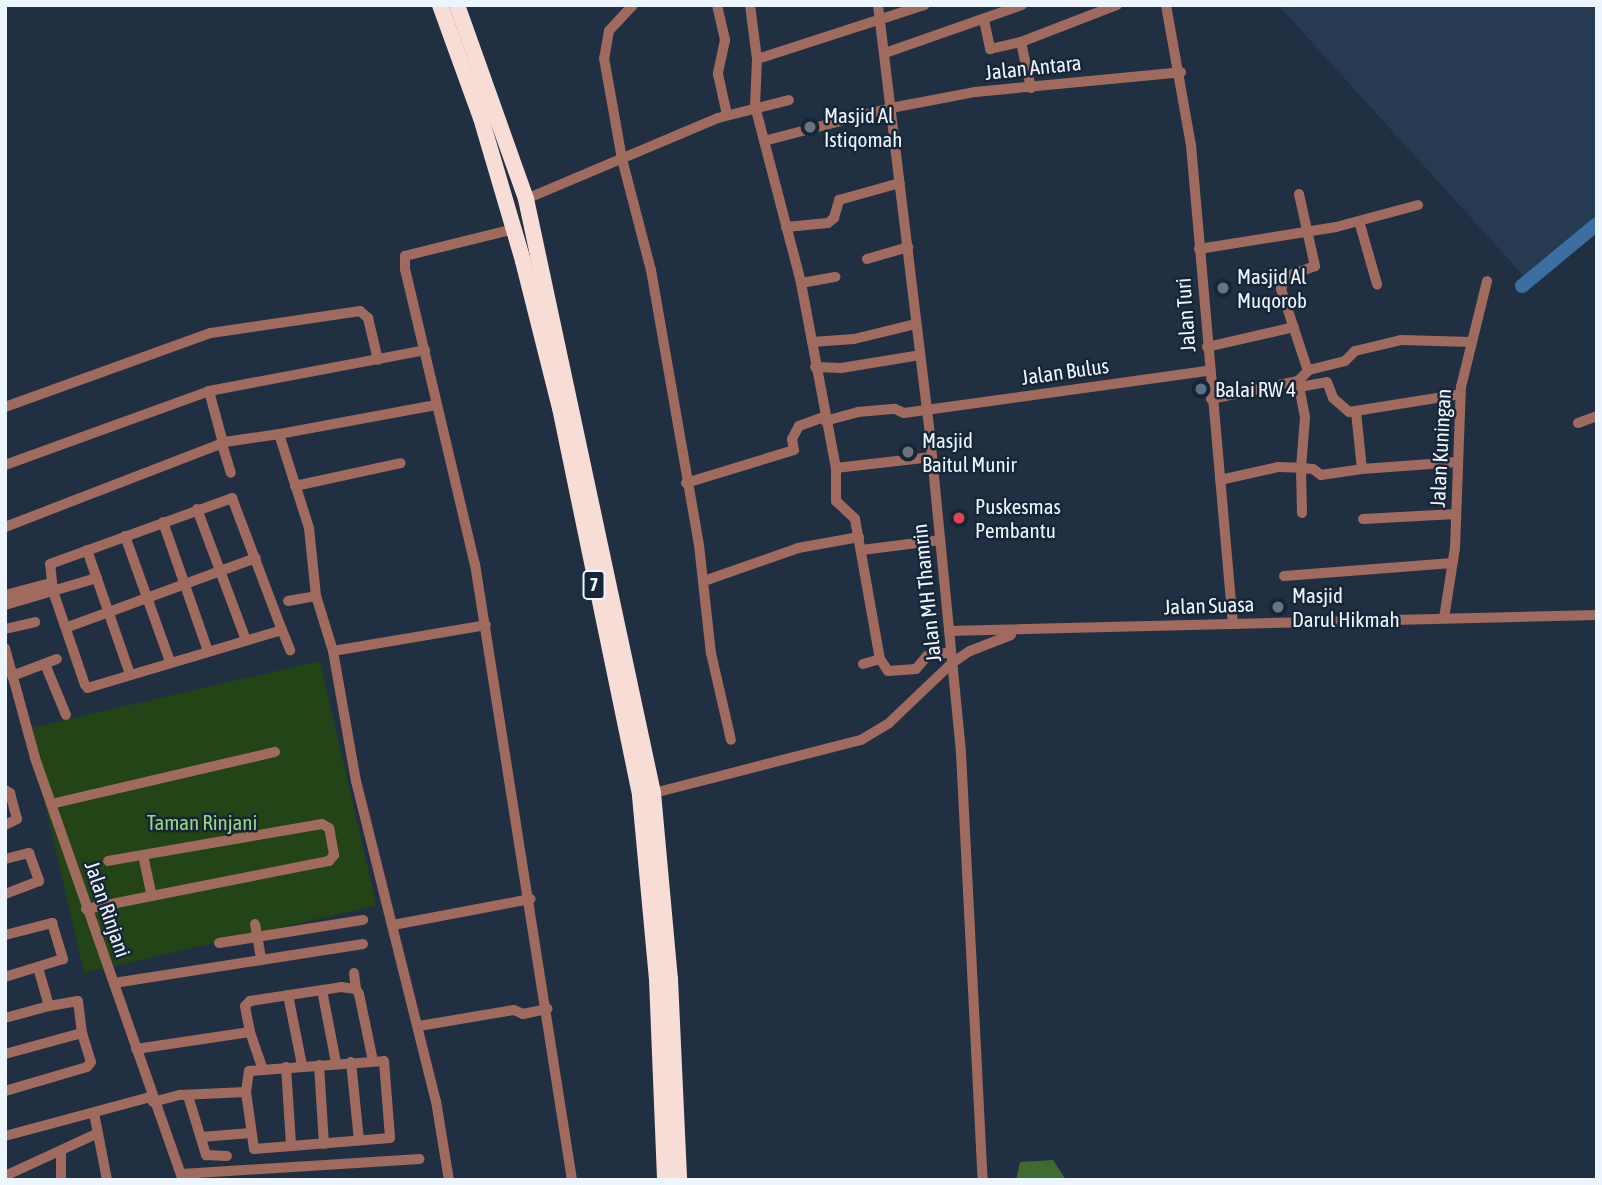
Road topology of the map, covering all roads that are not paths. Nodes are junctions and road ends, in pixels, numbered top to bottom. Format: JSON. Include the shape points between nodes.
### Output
{"nodes":[{"id":1,"x":440,"y":5,"type":"edge"},
{"id":2,"x":457,"y":5,"type":"edge"},
{"id":3,"x":633,"y":5,"type":"edge"},
{"id":4,"x":717,"y":5,"type":"edge"},
{"id":5,"x":750,"y":5,"type":"edge"},
{"id":6,"x":878,"y":5,"type":"edge"},
{"id":7,"x":924,"y":5,"type":"edge"},
{"id":8,"x":1022,"y":5,"type":"edge"},
{"id":9,"x":1116,"y":5,"type":"edge"},
{"id":10,"x":1166,"y":5,"type":"edge"},
{"id":11,"x":880,"y":20,"type":"junction"},
{"id":12,"x":984,"y":20,"type":"junction"},
{"id":13,"x":1021,"y":42,"type":"junction"},
{"id":14,"x":884,"y":53,"type":"junction"},
{"id":15,"x":757,"y":59,"type":"junction"},
{"id":16,"x":1181,"y":72,"type":"junction"},
{"id":17,"x":478,"y":84,"type":"junction"},
{"id":18,"x":1031,"y":88,"type":"junction"},
{"id":19,"x":789,"y":100,"type":"dead end"},
{"id":20,"x":755,"y":106,"type":"junction"},
{"id":21,"x":891,"y":108,"type":"junction"},
{"id":22,"x":727,"y":115,"type":"junction"},
{"id":23,"x":764,"y":141,"type":"junction"},
{"id":24,"x":622,"y":159,"type":"junction"},
{"id":25,"x":517,"y":167,"type":"junction"},
{"id":26,"x":499,"y":175,"type":"junction"},
{"id":27,"x":900,"y":183,"type":"junction"},
{"id":28,"x":1299,"y":194,"type":"dead end"},
{"id":29,"x":526,"y":199,"type":"junction"},
{"id":30,"x":1418,"y":205,"type":"dead end"},
{"id":31,"x":1359,"y":221,"type":"junction"},
{"id":32,"x":786,"y":227,"type":"junction"},
{"id":33,"x":514,"y":229,"type":"junction"},
{"id":34,"x":1305,"y":232,"type":"junction"},
{"id":35,"x":908,"y":247,"type":"junction"},
{"id":36,"x":1199,"y":249,"type":"junction"},
{"id":37,"x":531,"y":259,"type":"junction"},
{"id":38,"x":867,"y":259,"type":"dead end"},
{"id":39,"x":835,"y":277,"type":"dead end"},
{"id":40,"x":1487,"y":281,"type":"dead end"},
{"id":41,"x":801,"y":283,"type":"junction"},
{"id":42,"x":1377,"y":284,"type":"dead end"},
{"id":43,"x":916,"y":324,"type":"junction"},
{"id":44,"x":1294,"y":327,"type":"junction"},
{"id":45,"x":812,"y":342,"type":"junction"},
{"id":46,"x":1472,"y":342,"type":"junction"},
{"id":47,"x":1207,"y":347,"type":"junction"},
{"id":48,"x":425,"y":350,"type":"junction"},
{"id":49,"x":920,"y":355,"type":"junction"},
{"id":50,"x":378,"y":360,"type":"junction"},
{"id":51,"x":815,"y":367,"type":"junction"},
{"id":52,"x":1208,"y":371,"type":"junction"},
{"id":53,"x":1308,"y":372,"type":"junction"},
{"id":54,"x":1298,"y":384,"type":"junction"},
{"id":55,"x":209,"y":391,"type":"junction"},
{"id":56,"x":1461,"y":394,"type":"junction"},
{"id":57,"x":1211,"y":399,"type":"junction"},
{"id":58,"x":436,"y":405,"type":"junction"},
{"id":59,"x":5,"y":407,"type":"edge"},
{"id":60,"x":926,"y":409,"type":"junction"},
{"id":61,"x":1356,"y":412,"type":"junction"},
{"id":62,"x":1597,"y":416,"type":"edge"},
{"id":63,"x":825,"y":419,"type":"junction"},
{"id":64,"x":1578,"y":423,"type":"dead end"},
{"id":65,"x":279,"y":434,"type":"junction"},
{"id":66,"x":222,"y":444,"type":"junction"},
{"id":67,"x":932,"y":457,"type":"junction"},
{"id":68,"x":1458,"y":462,"type":"junction"},
{"id":69,"x":401,"y":463,"type":"dead end"},
{"id":70,"x":5,"y":465,"type":"edge"},
{"id":71,"x":836,"y":468,"type":"junction"},
{"id":72,"x":1301,"y":468,"type":"junction"},
{"id":73,"x":1362,"y":469,"type":"junction"},
{"id":74,"x":231,"y":473,"type":"dead end"},
{"id":75,"x":1220,"y":480,"type":"junction"},
{"id":76,"x":686,"y":483,"type":"junction"},
{"id":77,"x":295,"y":486,"type":"junction"},
{"id":78,"x":197,"y":509,"type":"junction"},
{"id":79,"x":1302,"y":513,"type":"dead end"},
{"id":80,"x":1456,"y":514,"type":"junction"},
{"id":81,"x":1363,"y":519,"type":"dead end"},
{"id":82,"x":163,"y":522,"type":"junction"},
{"id":83,"x":5,"y":527,"type":"edge"},
{"id":84,"x":125,"y":536,"type":"junction"},
{"id":85,"x":859,"y":537,"type":"junction"},
{"id":86,"x":940,"y":540,"type":"junction"},
{"id":87,"x":87,"y":550,"type":"junction"},
{"id":88,"x":862,"y":550,"type":"junction"},
{"id":89,"x":256,"y":558,"type":"junction"},
{"id":90,"x":1453,"y":563,"type":"junction"},
{"id":91,"x":220,"y":573,"type":"junction"},
{"id":92,"x":1284,"y":576,"type":"dead end"},
{"id":93,"x":97,"y":578,"type":"junction"},
{"id":94,"x":704,"y":581,"type":"junction"},
{"id":95,"x":185,"y":585,"type":"junction"},
{"id":96,"x":52,"y":587,"type":"junction"},
{"id":97,"x":5,"y":595,"type":"edge"},
{"id":98,"x":316,"y":596,"type":"junction"},
{"id":99,"x":147,"y":599,"type":"junction"},
{"id":100,"x":288,"y":601,"type":"dead end"},
{"id":101,"x":5,"y":605,"type":"edge"},
{"id":102,"x":109,"y":612,"type":"junction"},
{"id":103,"x":1597,"y":615,"type":"edge"},
{"id":104,"x":1444,"y":618,"type":"junction"},
{"id":105,"x":35,"y":622,"type":"dead end"},
{"id":106,"x":1233,"y":624,"type":"junction"},
{"id":107,"x":486,"y":625,"type":"junction"},
{"id":108,"x":68,"y":627,"type":"junction"},
{"id":109,"x":5,"y":629,"type":"edge"},
{"id":110,"x":282,"y":630,"type":"junction"},
{"id":111,"x":949,"y":631,"type":"junction"},
{"id":112,"x":1025,"y":632,"type":"junction"},
{"id":113,"x":246,"y":640,"type":"junction"},
{"id":114,"x":5,"y":648,"type":"edge"},
{"id":115,"x":208,"y":650,"type":"junction"},
{"id":116,"x":290,"y":650,"type":"dead end"},
{"id":117,"x":333,"y":651,"type":"junction"},
{"id":118,"x":951,"y":658,"type":"junction"},
{"id":119,"x":57,"y":659,"type":"dead end"},
{"id":120,"x":880,"y":659,"type":"junction"},
{"id":121,"x":170,"y":662,"type":"junction"},
{"id":122,"x":45,"y":664,"type":"junction"},
{"id":123,"x":863,"y":664,"type":"dead end"},
{"id":124,"x":130,"y":674,"type":"junction"},
{"id":125,"x":12,"y":676,"type":"junction"},
{"id":126,"x":86,"y":687,"type":"junction"},
{"id":127,"x":92,"y":701,"type":"dead end"},
{"id":128,"x":66,"y":715,"type":"dead end"},
{"id":129,"x":731,"y":740,"type":"dead end"},
{"id":130,"x":275,"y":752,"type":"dead end"},
{"id":131,"x":5,"y":790,"type":"edge"},
{"id":132,"x":647,"y":794,"type":"junction"},
{"id":133,"x":51,"y":804,"type":"junction"},
{"id":134,"x":5,"y":825,"type":"edge"},
{"id":135,"x":143,"y":855,"type":"junction"},
{"id":136,"x":5,"y":859,"type":"edge"},
{"id":137,"x":108,"y":861,"type":"dead end"},
{"id":138,"x":5,"y":894,"type":"edge"},
{"id":139,"x":151,"y":894,"type":"junction"},
{"id":140,"x":531,"y":899,"type":"junction"},
{"id":141,"x":86,"y":909,"type":"junction"},
{"id":142,"x":363,"y":920,"type":"dead end"},
{"id":143,"x":256,"y":924,"type":"dead end"},
{"id":144,"x":393,"y":925,"type":"junction"},
{"id":145,"x":5,"y":936,"type":"edge"},
{"id":146,"x":258,"y":936,"type":"junction"},
{"id":147,"x":219,"y":943,"type":"dead end"},
{"id":148,"x":363,"y":944,"type":"dead end"},
{"id":149,"x":261,"y":959,"type":"junction"},
{"id":150,"x":38,"y":968,"type":"junction"},
{"id":151,"x":355,"y":973,"type":"dead end"},
{"id":152,"x":5,"y":977,"type":"edge"},
{"id":153,"x":114,"y":985,"type":"junction"},
{"id":154,"x":356,"y":989,"type":"junction"},
{"id":155,"x":323,"y":990,"type":"junction"},
{"id":156,"x":288,"y":995,"type":"junction"},
{"id":157,"x":48,"y":1006,"type":"junction"},
{"id":158,"x":547,"y":1009,"type":"junction"},
{"id":159,"x":5,"y":1018,"type":"edge"},
{"id":160,"x":419,"y":1026,"type":"junction"},
{"id":161,"x":250,"y":1032,"type":"junction"},
{"id":162,"x":82,"y":1033,"type":"junction"},
{"id":163,"x":136,"y":1049,"type":"junction"},
{"id":164,"x":5,"y":1054,"type":"edge"},
{"id":165,"x":373,"y":1061,"type":"junction"},
{"id":166,"x":351,"y":1062,"type":"junction"},
{"id":167,"x":336,"y":1063,"type":"junction"},
{"id":168,"x":302,"y":1065,"type":"junction"},
{"id":169,"x":319,"y":1065,"type":"junction"},
{"id":170,"x":286,"y":1067,"type":"junction"},
{"id":171,"x":263,"y":1070,"type":"junction"},
{"id":172,"x":5,"y":1091,"type":"edge"},
{"id":173,"x":246,"y":1092,"type":"junction"},
{"id":174,"x":188,"y":1096,"type":"junction"},
{"id":175,"x":153,"y":1102,"type":"junction"},
{"id":176,"x":94,"y":1113,"type":"junction"},
{"id":177,"x":98,"y":1133,"type":"junction"},
{"id":178,"x":251,"y":1133,"type":"junction"},
{"id":179,"x":5,"y":1136,"type":"edge"},
{"id":180,"x":201,"y":1137,"type":"junction"},
{"id":181,"x":359,"y":1141,"type":"junction"},
{"id":182,"x":324,"y":1144,"type":"junction"},
{"id":183,"x":291,"y":1145,"type":"junction"},
{"id":184,"x":61,"y":1151,"type":"junction"},
{"id":185,"x":227,"y":1156,"type":"dead end"},
{"id":186,"x":420,"y":1159,"type":"dead end"},
{"id":187,"x":5,"y":1176,"type":"edge"},
{"id":188,"x":182,"y":1177,"type":"edge"},
{"id":189,"x":61,"y":1180,"type":"edge"},
{"id":190,"x":107,"y":1180,"type":"edge"},
{"id":191,"x":449,"y":1180,"type":"edge"},
{"id":192,"x":572,"y":1180,"type":"edge"},
{"id":193,"x":666,"y":1180,"type":"edge"},
{"id":194,"x":679,"y":1180,"type":"edge"},
{"id":195,"x":983,"y":1180,"type":"edge"}],
"edges":[{"from":1,"to":17,"type":"highway","number":"7"},
{"from":2,"to":17,"type":"highway","number":"7"},
{"from":3,"to":24,"type":"street","via":[[614,23],[605,40]]},
{"from":4,"to":22,"type":"street","via":[[724,40],[718,74]]},
{"from":5,"to":15,"type":"street"},
{"from":6,"to":11,"type":"street","name":"Jalan MH Thamrin"},
{"from":7,"to":11,"type":"street"},
{"from":8,"to":12,"type":"street"},
{"from":9,"to":13,"type":"street"},
{"from":10,"to":16,"type":"street","name":"Jalan Turi"},
{"from":11,"to":14,"type":"street","name":"Jalan MH Thamrin"},
{"from":11,"to":15,"type":"street"},
{"from":12,"to":13,"type":"street","via":[[990,49]]},
{"from":12,"to":14,"type":"street"},
{"from":13,"to":18,"type":"street"},
{"from":14,"to":21,"type":"street","name":"Jalan MH Thamrin"},
{"from":15,"to":20,"type":"street"},
{"from":16,"to":18,"type":"street","name":"Jalan Antara"},
{"from":16,"to":36,"type":"street","name":"Jalan Turi"},
{"from":17,"to":25,"type":"highway","number":"7"},
{"from":17,"to":26,"type":"highway","number":"7"},
{"from":18,"to":21,"type":"street","name":"Jalan Antara"},
{"from":19,"to":20,"type":"street"},
{"from":20,"to":22,"type":"street"},
{"from":20,"to":23,"type":"street"},
{"from":21,"to":23,"type":"street","name":"Jalan Antara"},
{"from":21,"to":27,"type":"street","name":"Jalan MH Thamrin"},
{"from":22,"to":24,"type":"street"},
{"from":23,"to":32,"type":"street"},
{"from":24,"to":29,"type":"street"},
{"from":24,"to":76,"type":"street","via":[[651,270]]},
{"from":25,"to":26,"type":"highway"},
{"from":25,"to":29,"type":"highway","number":"7"},
{"from":26,"to":33,"type":"highway","number":"7"},
{"from":27,"to":32,"type":"street","via":[[839,200],[828,223]]},
{"from":27,"to":35,"type":"street","name":"Jalan MH Thamrin"},
{"from":28,"to":34,"type":"street"},
{"from":29,"to":37,"type":"highway","number":"7"},
{"from":30,"to":31,"type":"street"},
{"from":31,"to":34,"type":"street"},
{"from":31,"to":42,"type":"street"},
{"from":32,"to":41,"type":"street"},
{"from":33,"to":37,"type":"highway","number":"7"},
{"from":33,"to":48,"type":"street","via":[[405,256]]},
{"from":34,"to":36,"type":"street"},
{"from":34,"to":44,"type":"street","via":[[1314,266],[1281,282]]},
{"from":35,"to":38,"type":"street"},
{"from":35,"to":43,"type":"street","name":"Jalan MH Thamrin"},
{"from":36,"to":47,"type":"street","name":"Jalan Turi"},
{"from":37,"to":132,"type":"highway","number":"7"},
{"from":39,"to":41,"type":"street"},
{"from":40,"to":46,"type":"street","name":"Jalan Kuningan"},
{"from":41,"to":45,"type":"street"},
{"from":43,"to":45,"type":"street","via":[[854,339]]},
{"from":43,"to":49,"type":"street","name":"Jalan MH Thamrin"},
{"from":44,"to":47,"type":"street"},
{"from":44,"to":53,"type":"street"},
{"from":45,"to":51,"type":"street"},
{"from":46,"to":53,"type":"street","via":[[1401,340],[1355,351],[1345,360]]},
{"from":46,"to":56,"type":"street","name":"Jalan Kuningan"},
{"from":47,"to":52,"type":"street","name":"Jalan Turi"},
{"from":48,"to":50,"type":"street"},
{"from":48,"to":58,"type":"street"},
{"from":49,"to":51,"type":"street","via":[[841,368]]},
{"from":49,"to":60,"type":"street","name":"Jalan MH Thamrin"},
{"from":50,"to":55,"type":"street"},
{"from":50,"to":59,"type":"street","via":[[368,318],[360,311],[211,333]]},
{"from":51,"to":63,"type":"street"},
{"from":52,"to":57,"type":"street","name":"Jalan Turi"},
{"from":52,"to":60,"type":"street","name":"Jalan Bulus"},
{"from":53,"to":54,"type":"street"},
{"from":54,"to":57,"type":"street"},
{"from":54,"to":61,"type":"street","via":[[1327,382],[1335,401],[1342,403],[1346,412]]},
{"from":54,"to":72,"type":"street","via":[[1305,417]]},
{"from":55,"to":66,"type":"street"},
{"from":55,"to":70,"type":"street"},
{"from":56,"to":61,"type":"street"},
{"from":56,"to":68,"type":"street","name":"Jalan Kuningan"},
{"from":57,"to":75,"type":"street","name":"Jalan Turi"},
{"from":58,"to":65,"type":"street"},
{"from":58,"to":107,"type":"street","via":[[467,523]]},
{"from":60,"to":63,"type":"street","name":"Jalan Bulus","via":[[858,412]]},
{"from":60,"to":67,"type":"street","name":"Jalan MH Thamrin"},
{"from":61,"to":73,"type":"street"},
{"from":62,"to":64,"type":"street"},
{"from":63,"to":71,"type":"street"},
{"from":63,"to":76,"type":"street","name":"Jalan Bulus","via":[[799,426],[792,439],[794,450]]},
{"from":65,"to":66,"type":"street"},
{"from":65,"to":77,"type":"street"},
{"from":66,"to":74,"type":"street"},
{"from":66,"to":83,"type":"street"},
{"from":67,"to":71,"type":"street"},
{"from":67,"to":86,"type":"street","name":"Jalan MH Thamrin"},
{"from":68,"to":73,"type":"street"},
{"from":68,"to":80,"type":"street","name":"Jalan Kuningan"},
{"from":69,"to":77,"type":"street"},
{"from":71,"to":85,"type":"street","via":[[837,503],[853,515]]},
{"from":72,"to":73,"type":"street","via":[[1321,475]]},
{"from":72,"to":75,"type":"street","via":[[1278,467]]},
{"from":72,"to":79,"type":"street"},
{"from":75,"to":106,"type":"street","name":"Jalan Turi"},
{"from":76,"to":94,"type":"street"},
{"from":77,"to":98,"type":"street","via":[[309,528]]},
{"from":78,"to":82,"type":"street"},
{"from":78,"to":89,"type":"street","via":[[232,498]]},
{"from":78,"to":91,"type":"street"},
{"from":80,"to":81,"type":"street"},
{"from":80,"to":90,"type":"street","name":"Jalan Kuningan"},
{"from":82,"to":84,"type":"street"},
{"from":82,"to":95,"type":"street"},
{"from":84,"to":87,"type":"street"},
{"from":84,"to":99,"type":"street"},
{"from":85,"to":88,"type":"street"},
{"from":85,"to":94,"type":"street","via":[[798,548]]},
{"from":86,"to":88,"type":"street"},
{"from":86,"to":111,"type":"street","name":"Jalan MH Thamrin"},
{"from":87,"to":93,"type":"street"},
{"from":87,"to":96,"type":"street","via":[[50,564]]},
{"from":88,"to":120,"type":"street"},
{"from":89,"to":91,"type":"street"},
{"from":89,"to":110,"type":"street"},
{"from":90,"to":92,"type":"street"},
{"from":90,"to":104,"type":"street","name":"Jalan Kuningan"},
{"from":91,"to":95,"type":"street"},
{"from":91,"to":113,"type":"street"},
{"from":93,"to":96,"type":"street"},
{"from":93,"to":102,"type":"street"},
{"from":94,"to":129,"type":"street","via":[[710,653]]},
{"from":95,"to":99,"type":"street"},
{"from":95,"to":115,"type":"street"},
{"from":96,"to":97,"type":"street"},
{"from":96,"to":101,"type":"street"},
{"from":96,"to":108,"type":"street"},
{"from":98,"to":100,"type":"street"},
{"from":98,"to":117,"type":"street"},
{"from":99,"to":102,"type":"street"},
{"from":99,"to":121,"type":"street"},
{"from":102,"to":108,"type":"street"},
{"from":102,"to":124,"type":"street"},
{"from":103,"to":104,"type":"street","name":"Jalan Suasa"},
{"from":104,"to":106,"type":"street","name":"Jalan Suasa"},
{"from":105,"to":109,"type":"street"},
{"from":106,"to":112,"type":"street","name":"Jalan Suasa"},
{"from":107,"to":117,"type":"street"},
{"from":107,"to":140,"type":"street"},
{"from":108,"to":126,"type":"street"},
{"from":110,"to":113,"type":"street"},
{"from":110,"to":116,"type":"street"},
{"from":111,"to":112,"type":"street","name":"Jalan Suasa"},
{"from":111,"to":118,"type":"street","name":"Jalan MH Thamrin"},
{"from":112,"to":118,"type":"street"},
{"from":113,"to":115,"type":"street"},
{"from":114,"to":125,"type":"street","name":"Jalan Rinjani"},
{"from":115,"to":121,"type":"street"},
{"from":117,"to":144,"type":"street","via":[[356,781]]},
{"from":118,"to":120,"type":"street","via":[[930,654],[916,669],[893,674]]},
{"from":118,"to":132,"type":"street","via":[[889,723],[861,740]]},
{"from":118,"to":195,"type":"street","name":"Jalan MH Thamrin"},
{"from":119,"to":122,"type":"street"},
{"from":120,"to":123,"type":"street"},
{"from":121,"to":124,"type":"street"},
{"from":122,"to":125,"type":"street"},
{"from":122,"to":128,"type":"street"},
{"from":124,"to":126,"type":"street"},
{"from":125,"to":133,"type":"street","name":"Jalan Rinjani"},
{"from":126,"to":127,"type":"street"},
{"from":130,"to":133,"type":"street"},
{"from":131,"to":134,"type":"street","via":[[17,819]]},
{"from":132,"to":193,"type":"highway","number":"7"},
{"from":132,"to":194,"type":"highway","number":"7","via":[[670,979]]},
{"from":133,"to":141,"type":"street","name":"Jalan Rinjani"},
{"from":135,"to":137,"type":"street"},
{"from":135,"to":139,"type":"street"},
{"from":135,"to":139,"type":"street","via":[[322,824],[329,828],[332,841],[334,855],[329,860]]},
{"from":136,"to":138,"type":"street","via":[[29,853],[39,881]]},
{"from":139,"to":141,"type":"street"},
{"from":140,"to":144,"type":"street"},
{"from":140,"to":158,"type":"street"},
{"from":141,"to":153,"type":"street","name":"Jalan Rinjani"},
{"from":142,"to":146,"type":"street"},
{"from":143,"to":146,"type":"street"},
{"from":144,"to":160,"type":"street"},
{"from":145,"to":150,"type":"street","via":[[53,924],[62,960]]},
{"from":146,"to":147,"type":"street"},
{"from":146,"to":149,"type":"street"},
{"from":148,"to":149,"type":"street"},
{"from":149,"to":153,"type":"street"},
{"from":150,"to":152,"type":"street"},
{"from":150,"to":157,"type":"street"},
{"from":151,"to":154,"type":"street"},
{"from":153,"to":163,"type":"street","name":"Jalan Rinjani"},
{"from":154,"to":155,"type":"street"},
{"from":154,"to":165,"type":"street"},
{"from":155,"to":156,"type":"street"},
{"from":155,"to":167,"type":"street"},
{"from":156,"to":161,"type":"street","via":[[247,1003]]},
{"from":156,"to":168,"type":"street"},
{"from":157,"to":159,"type":"street"},
{"from":157,"to":162,"type":"street","via":[[78,1002]]},
{"from":158,"to":160,"type":"street"},
{"from":158,"to":192,"type":"street"},
{"from":160,"to":191,"type":"street"},
{"from":161,"to":163,"type":"street"},
{"from":161,"to":171,"type":"street"},
{"from":162,"to":164,"type":"street"},
{"from":162,"to":172,"type":"street","via":[[91,1062],[88,1067]]},
{"from":163,"to":175,"type":"street","name":"Jalan Rinjani"},
{"from":165,"to":166,"type":"street"},
{"from":165,"to":181,"type":"street","via":[[382,1060],[387,1067],[391,1136]]},
{"from":166,"to":167,"type":"street"},
{"from":166,"to":181,"type":"street"},
{"from":167,"to":169,"type":"street"},
{"from":168,"to":169,"type":"street"},
{"from":168,"to":170,"type":"street"},
{"from":169,"to":182,"type":"street"},
{"from":170,"to":171,"type":"street"},
{"from":170,"to":183,"type":"street"},
{"from":171,"to":173,"type":"street","via":[[247,1073]]},
{"from":173,"to":174,"type":"street"},
{"from":173,"to":178,"type":"street"},
{"from":174,"to":175,"type":"street"},
{"from":174,"to":180,"type":"street"},
{"from":175,"to":176,"type":"street"},
{"from":175,"to":188,"type":"street","name":"Jalan Rinjani"},
{"from":176,"to":177,"type":"street"},
{"from":176,"to":179,"type":"street"},
{"from":177,"to":184,"type":"street"},
{"from":177,"to":190,"type":"street"},
{"from":178,"to":180,"type":"street"},
{"from":178,"to":183,"type":"street","via":[[255,1150]]},
{"from":180,"to":185,"type":"street","via":[[206,1156]]},
{"from":181,"to":182,"type":"street"},
{"from":182,"to":183,"type":"street"},
{"from":184,"to":187,"type":"street"},
{"from":184,"to":189,"type":"street"},
{"from":186,"to":188,"type":"street"}]}
